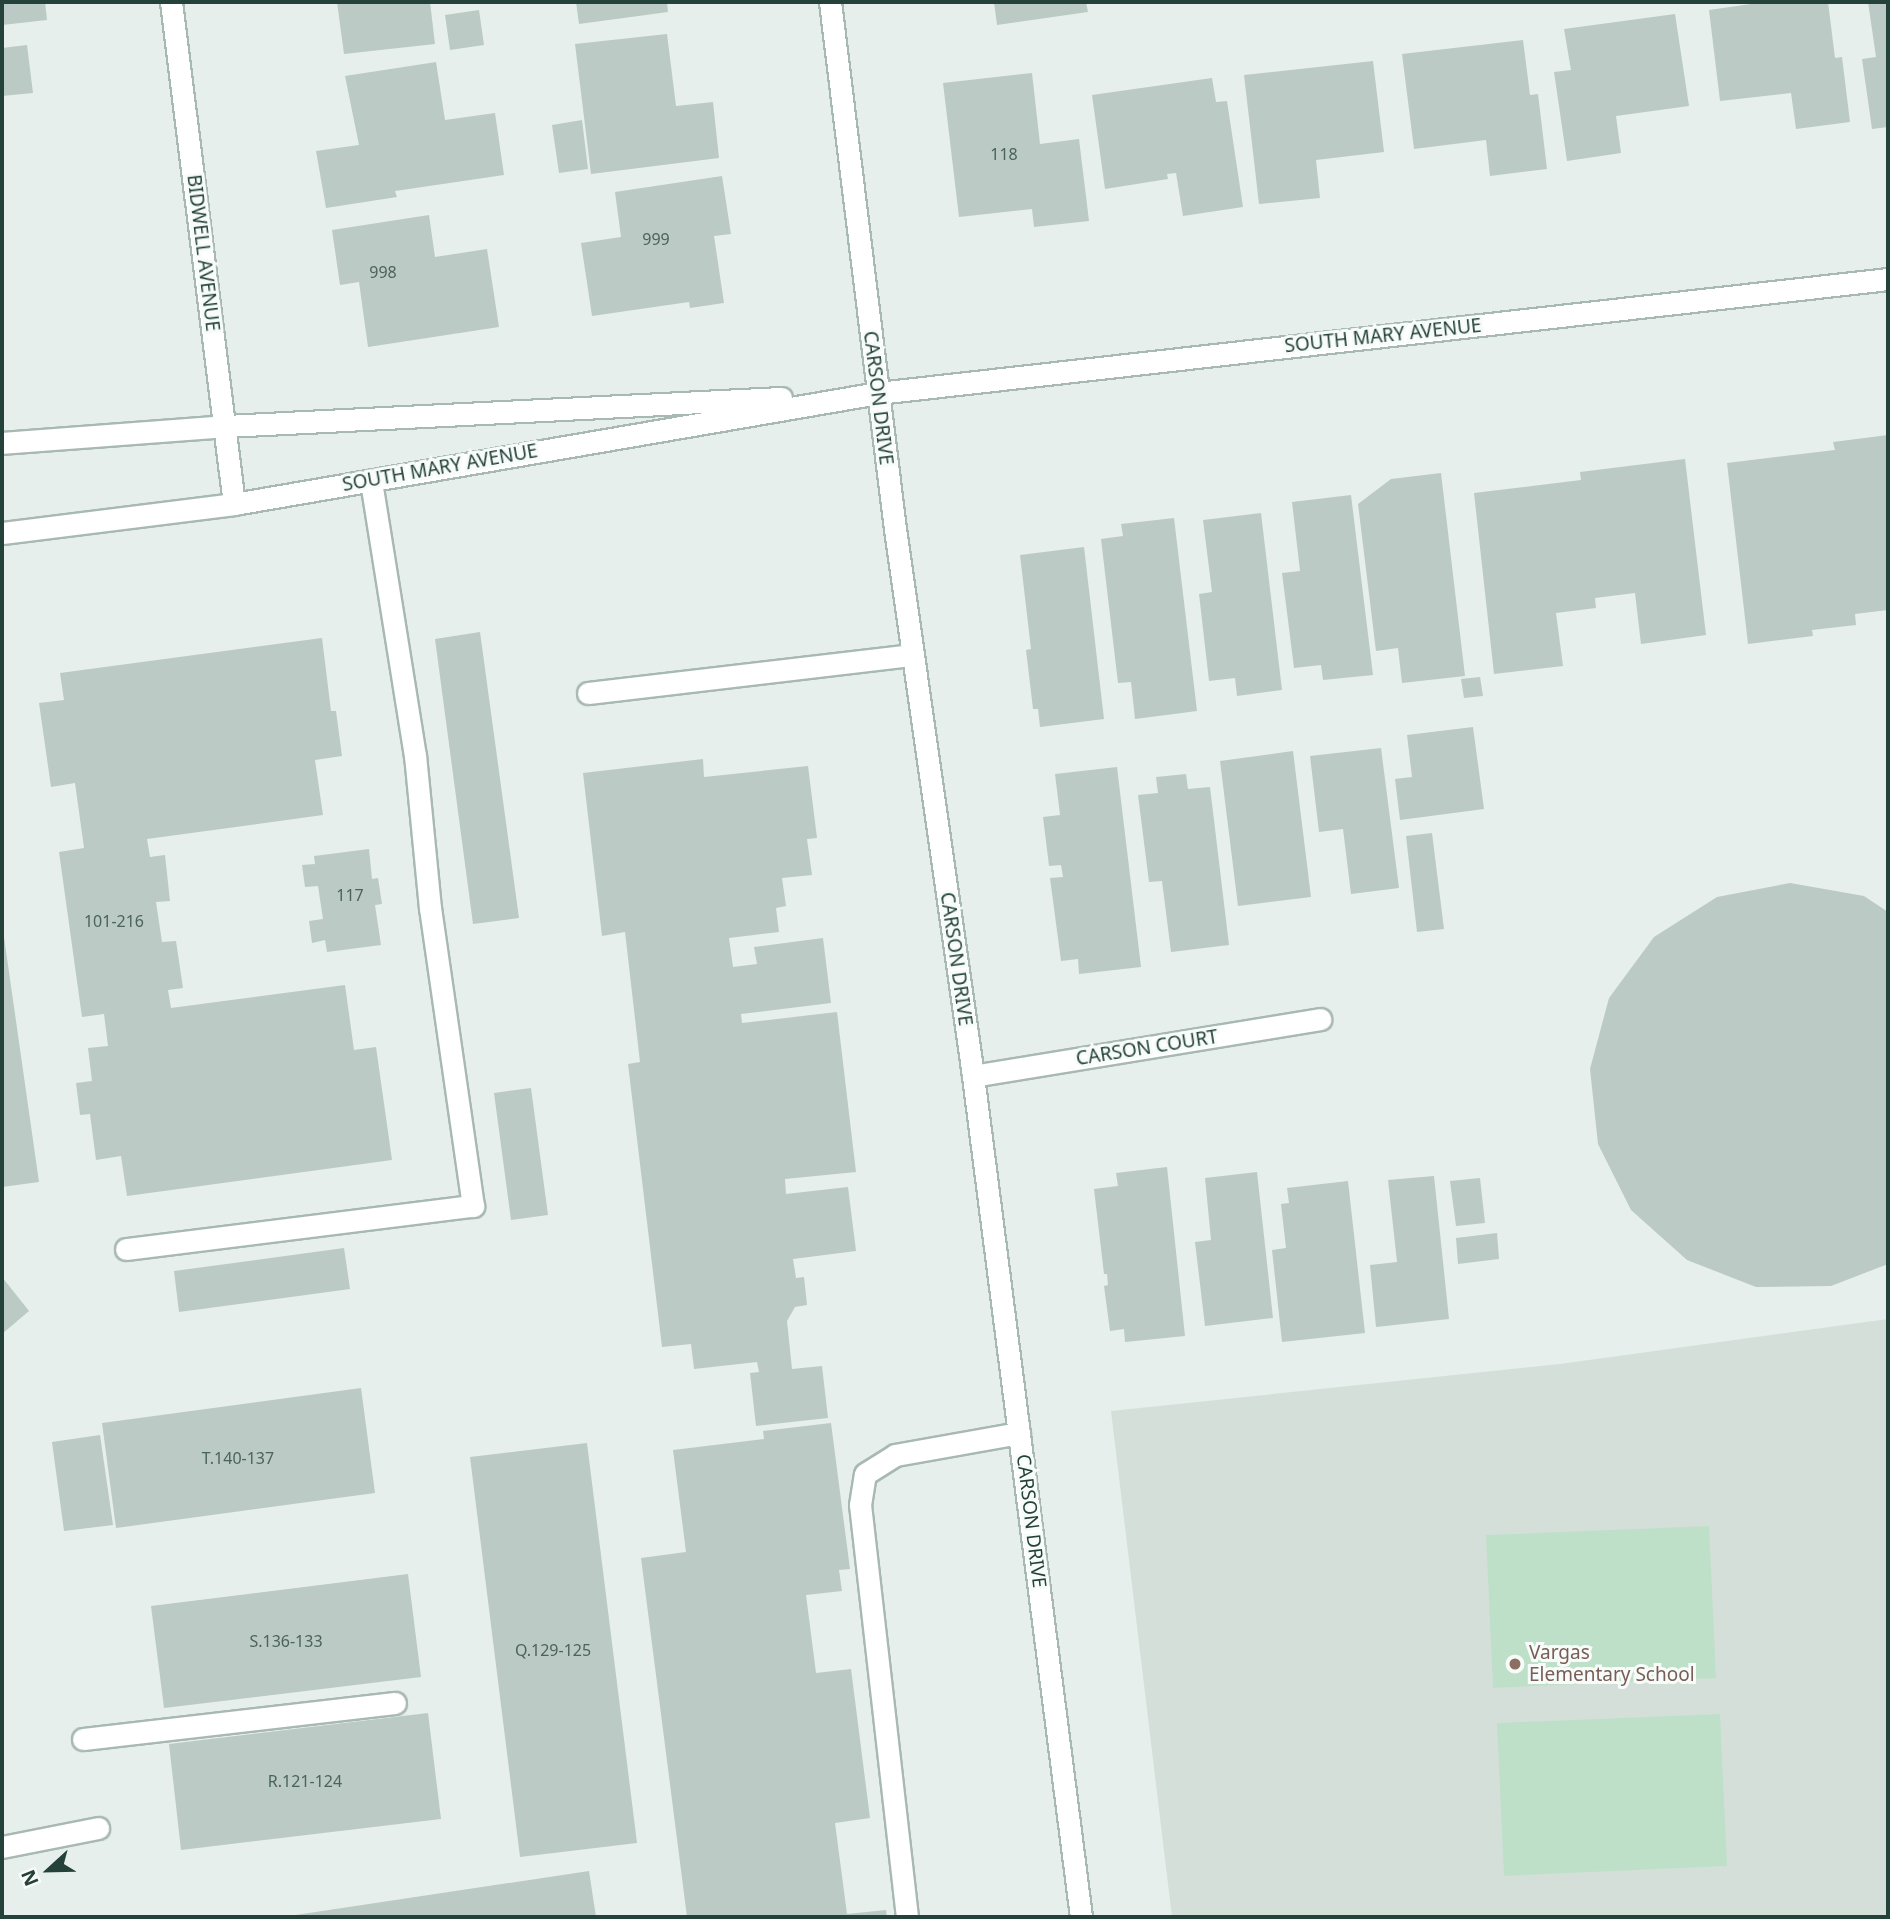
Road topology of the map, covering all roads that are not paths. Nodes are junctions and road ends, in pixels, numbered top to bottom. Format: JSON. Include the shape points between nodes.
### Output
{"nodes":[{"id":1,"x":171,"y":2,"type":"edge"},
{"id":2,"x":831,"y":2,"type":"edge"},
{"id":3,"x":1888,"y":279,"type":"edge"},
{"id":4,"x":878,"y":393,"type":"junction"},
{"id":5,"x":226,"y":426,"type":"junction"},
{"id":6,"x":2,"y":443,"type":"edge"},
{"id":7,"x":371,"y":480,"type":"junction"},
{"id":8,"x":234,"y":504,"type":"junction"},
{"id":9,"x":2,"y":533,"type":"edge"},
{"id":10,"x":913,"y":655,"type":"junction"},
{"id":11,"x":588,"y":693,"type":"dead end"},
{"id":12,"x":1320,"y":1019,"type":"dead end"},
{"id":13,"x":973,"y":1076,"type":"junction"},
{"id":14,"x":126,"y":1249,"type":"dead end"},
{"id":15,"x":1019,"y":1433,"type":"junction"},
{"id":16,"x":395,"y":1703,"type":"dead end"},
{"id":17,"x":83,"y":1739,"type":"dead end"},
{"id":18,"x":98,"y":1828,"type":"dead end"},
{"id":19,"x":2,"y":1847,"type":"edge"},
{"id":20,"x":907,"y":1917,"type":"edge"},
{"id":21,"x":1081,"y":1917,"type":"edge"}],
"edges":[{"from":1,"to":5,"type":"street","name":"BIDWELL AVENUE"},
{"from":2,"to":4,"type":"street","name":"CARSON DRIVE"},
{"from":3,"to":4,"type":"street","name":"SOUTH MARY AVENUE"},
{"from":4,"to":5,"type":"street","name":"SOUTH MARY AVENUE"},
{"from":4,"to":7,"type":"street","name":"SOUTH MARY AVENUE"},
{"from":4,"to":10,"type":"street","name":"CARSON DRIVE"},
{"from":5,"to":6,"type":"street","name":"SOUTH MARY AVENUE"},
{"from":5,"to":8,"type":"street","name":"BIDWELL AVENUE"},
{"from":7,"to":8,"type":"street","name":"SOUTH MARY AVENUE"},
{"from":7,"to":14,"type":"street","via":[[415,756],[430,908],[472,1206]]},
{"from":8,"to":9,"type":"street","name":"SOUTH MARY AVENUE"},
{"from":10,"to":11,"type":"street"},
{"from":10,"to":13,"type":"street","name":"CARSON DRIVE"},
{"from":12,"to":13,"type":"street","name":"CARSON COURT"},
{"from":13,"to":15,"type":"street","name":"CARSON DRIVE"},
{"from":15,"to":20,"type":"street","via":[[895,1455],[866,1474],[860,1505]]},
{"from":15,"to":21,"type":"street","name":"CARSON DRIVE"},
{"from":16,"to":17,"type":"street"},
{"from":18,"to":19,"type":"street"}]}
